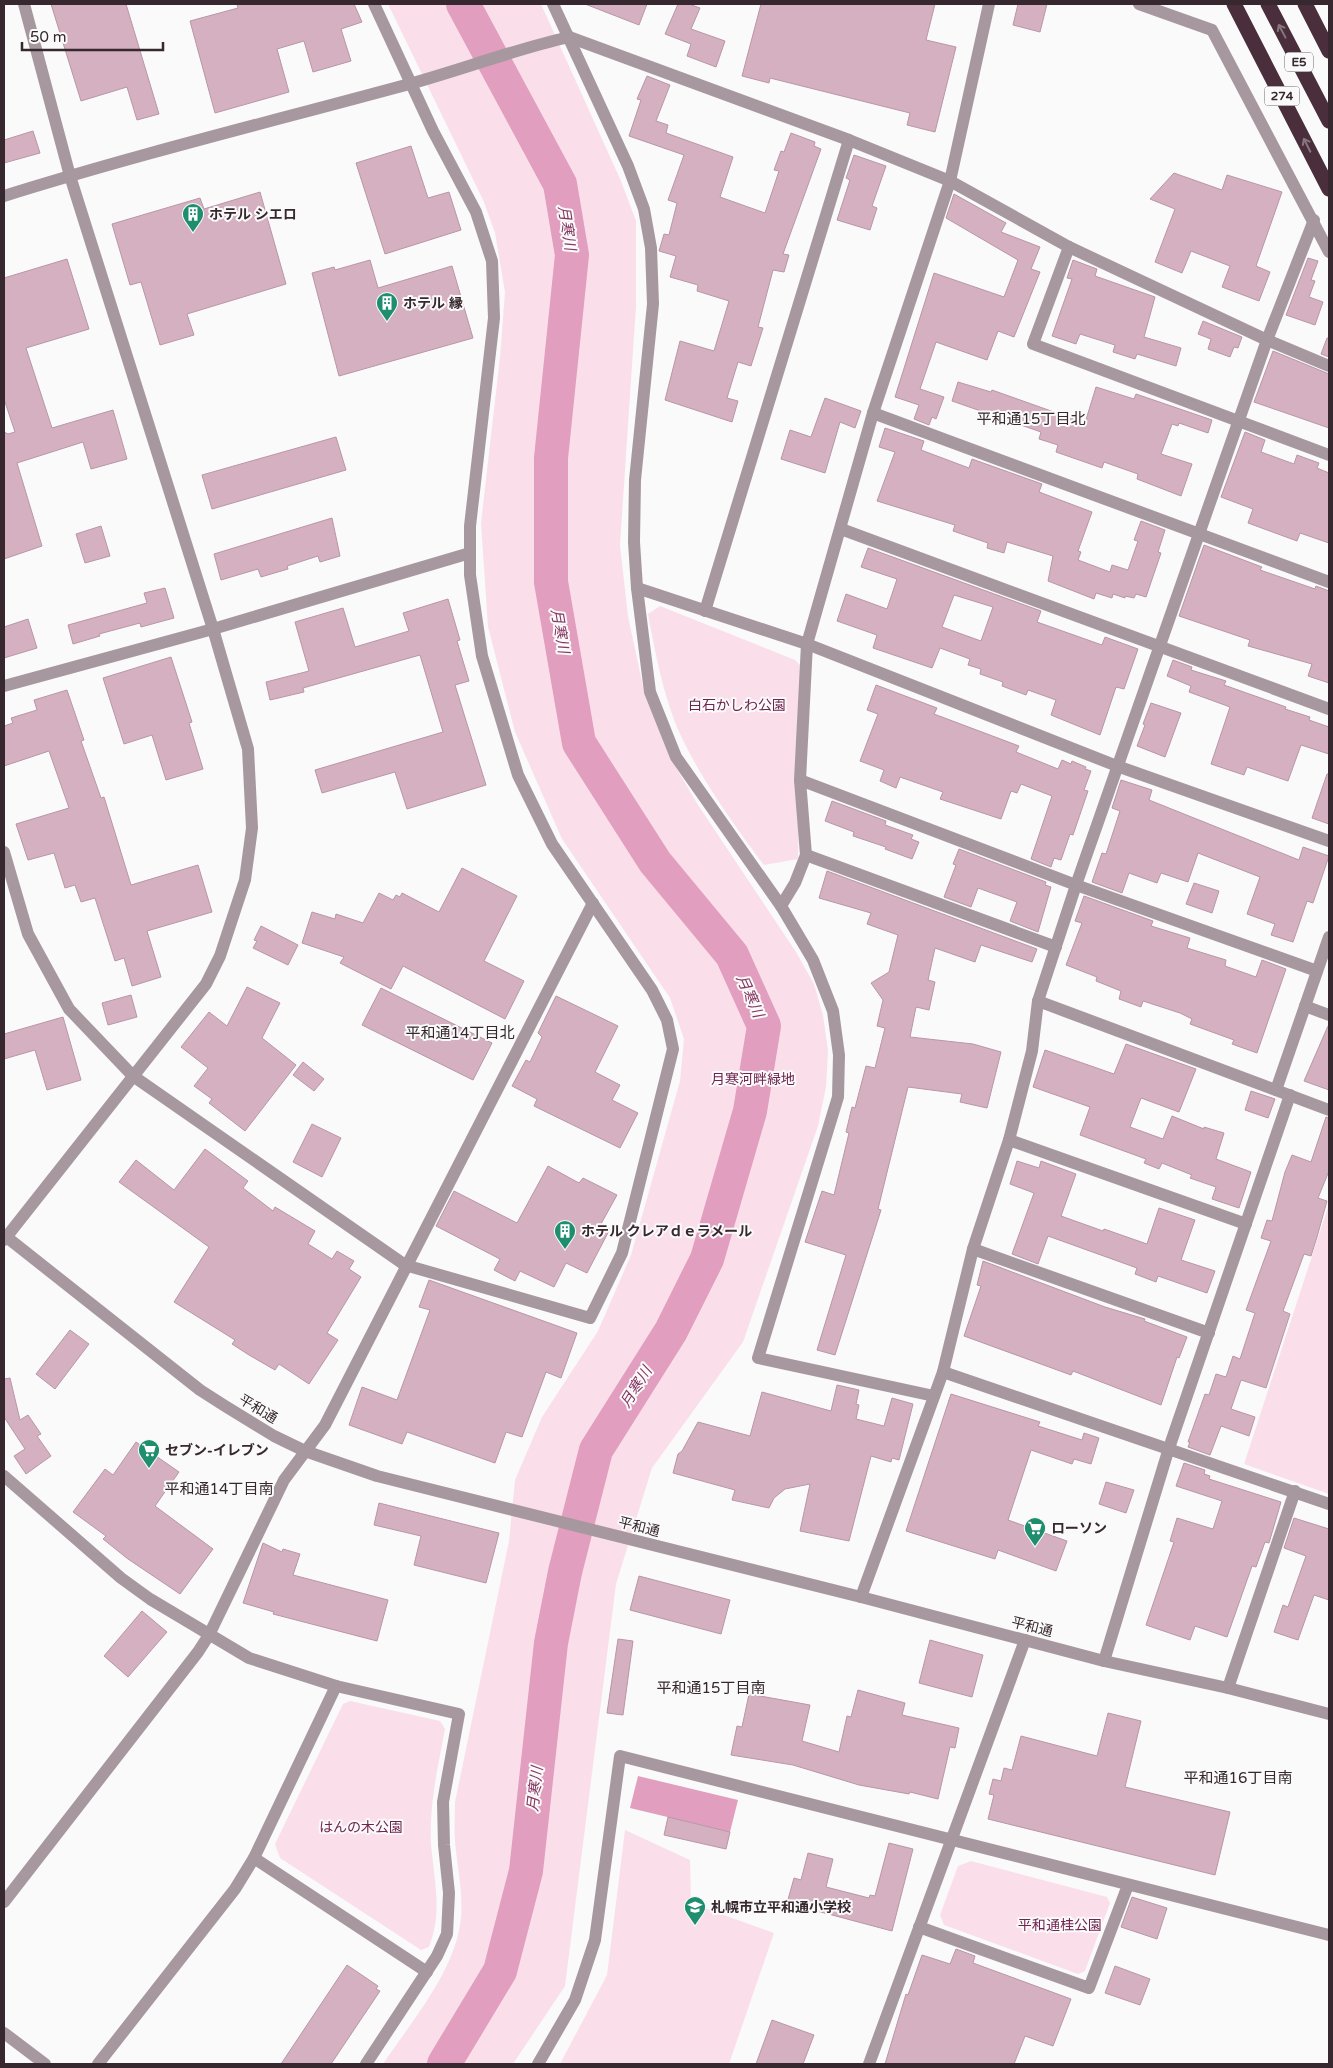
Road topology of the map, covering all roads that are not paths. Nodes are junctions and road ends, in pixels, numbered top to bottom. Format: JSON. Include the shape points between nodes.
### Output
{"nodes":[{"id":1,"x":24,"y":4,"type":"edge"},
{"id":2,"x":374,"y":4,"type":"edge"},
{"id":3,"x":553,"y":4,"type":"edge"},
{"id":4,"x":989,"y":4,"type":"edge"},
{"id":5,"x":1139,"y":4,"type":"edge"},
{"id":6,"x":1234,"y":4,"type":"edge"},
{"id":7,"x":1268,"y":4,"type":"edge"},
{"id":8,"x":1305,"y":4,"type":"edge"},
{"id":9,"x":569,"y":37,"type":"junction"},
{"id":10,"x":1329,"y":51,"type":"edge"},
{"id":11,"x":412,"y":84,"type":"junction"},
{"id":12,"x":1329,"y":121,"type":"edge"},
{"id":13,"x":850,"y":140,"type":"junction"},
{"id":14,"x":70,"y":176,"type":"junction"},
{"id":15,"x":950,"y":182,"type":"junction"},
{"id":16,"x":1329,"y":189,"type":"edge"},
{"id":17,"x":4,"y":196,"type":"edge"},
{"id":18,"x":1314,"y":220,"type":"junction"},
{"id":19,"x":1069,"y":247,"type":"junction"},
{"id":20,"x":1329,"y":252,"type":"edge"},
{"id":21,"x":1267,"y":340,"type":"junction"},
{"id":22,"x":1329,"y":366,"type":"edge"},
{"id":23,"x":873,"y":413,"type":"junction"},
{"id":24,"x":1238,"y":422,"type":"junction"},
{"id":25,"x":1329,"y":455,"type":"edge"},
{"id":26,"x":841,"y":529,"type":"junction"},
{"id":27,"x":1199,"y":535,"type":"junction"},
{"id":28,"x":470,"y":553,"type":"junction"},
{"id":29,"x":1329,"y":582,"type":"edge"},
{"id":30,"x":637,"y":588,"type":"junction"},
{"id":31,"x":705,"y":611,"type":"junction"},
{"id":32,"x":213,"y":629,"type":"junction"},
{"id":33,"x":806,"y":644,"type":"junction"},
{"id":34,"x":1159,"y":648,"type":"junction"},
{"id":35,"x":4,"y":686,"type":"edge"},
{"id":36,"x":1329,"y":709,"type":"edge"},
{"id":37,"x":1117,"y":766,"type":"junction"},
{"id":38,"x":800,"y":780,"type":"junction"},
{"id":39,"x":1329,"y":841,"type":"edge"},
{"id":40,"x":4,"y":852,"type":"edge"},
{"id":41,"x":806,"y":855,"type":"junction"},
{"id":42,"x":1076,"y":884,"type":"junction"},
{"id":43,"x":593,"y":903,"type":"junction"},
{"id":44,"x":780,"y":906,"type":"junction"},
{"id":45,"x":1329,"y":937,"type":"edge"},
{"id":46,"x":1056,"y":946,"type":"junction"},
{"id":47,"x":1317,"y":971,"type":"junction"},
{"id":48,"x":1038,"y":1001,"type":"junction"},
{"id":49,"x":1305,"y":1006,"type":"junction"},
{"id":50,"x":1329,"y":1015,"type":"edge"},
{"id":51,"x":134,"y":1076,"type":"junction"},
{"id":52,"x":1276,"y":1090,"type":"junction"},
{"id":53,"x":1290,"y":1095,"type":"junction"},
{"id":54,"x":1329,"y":1110,"type":"edge"},
{"id":55,"x":1009,"y":1140,"type":"junction"},
{"id":56,"x":1246,"y":1224,"type":"junction"},
{"id":57,"x":5,"y":1237,"type":"edge"},
{"id":58,"x":973,"y":1249,"type":"junction"},
{"id":59,"x":405,"y":1265,"type":"junction"},
{"id":60,"x":1209,"y":1333,"type":"junction"},
{"id":61,"x":943,"y":1372,"type":"junction"},
{"id":62,"x":934,"y":1396,"type":"junction"},
{"id":63,"x":1169,"y":1448,"type":"junction"},
{"id":64,"x":305,"y":1451,"type":"junction"},
{"id":65,"x":4,"y":1476,"type":"edge"},
{"id":66,"x":1295,"y":1491,"type":"junction"},
{"id":67,"x":1329,"y":1504,"type":"edge"},
{"id":68,"x":861,"y":1597,"type":"junction"},
{"id":69,"x":209,"y":1635,"type":"junction"},
{"id":70,"x":1025,"y":1640,"type":"junction"},
{"id":71,"x":1104,"y":1661,"type":"junction"},
{"id":72,"x":336,"y":1686,"type":"junction"},
{"id":73,"x":1228,"y":1688,"type":"junction"},
{"id":74,"x":1329,"y":1714,"type":"edge"},
{"id":75,"x":951,"y":1841,"type":"junction"},
{"id":76,"x":254,"y":1858,"type":"junction"},
{"id":77,"x":1128,"y":1885,"type":"junction"},
{"id":78,"x":4,"y":1902,"type":"edge"},
{"id":79,"x":919,"y":1927,"type":"junction"},
{"id":80,"x":1329,"y":1935,"type":"edge"},
{"id":81,"x":427,"y":1972,"type":"junction"},
{"id":82,"x":4,"y":2033,"type":"edge"},
{"id":83,"x":45,"y":2064,"type":"edge"},
{"id":84,"x":98,"y":2064,"type":"edge"},
{"id":85,"x":366,"y":2064,"type":"edge"},
{"id":86,"x":538,"y":2064,"type":"edge"},
{"id":87,"x":870,"y":2064,"type":"edge"}],
"edges":[{"from":1,"to":14,"type":"street"},
{"from":2,"to":11,"type":"street"},
{"from":3,"to":9,"type":"street"},
{"from":4,"to":15,"type":"street"},
{"from":5,"to":18,"type":"street","via":[[1212,30]]},
{"from":16,"to":6,"type":"highway","number":"274","one_way":true},
{"from":12,"to":7,"type":"highway","number":"E5","one_way":true},
{"from":8,"to":10,"type":"highway","number":"E5"},
{"from":9,"to":11,"type":"street"},
{"from":9,"to":13,"type":"street"},
{"from":9,"to":30,"type":"street","via":[[628,166],[644,209],[651,248],[653,304],[635,480]]},
{"from":11,"to":14,"type":"street"},
{"from":11,"to":28,"type":"street","via":[[476,212],[492,261],[494,318],[474,481]]},
{"from":13,"to":15,"type":"street"},
{"from":13,"to":31,"type":"street"},
{"from":14,"to":17,"type":"street"},
{"from":14,"to":32,"type":"street"},
{"from":15,"to":19,"type":"street"},
{"from":15,"to":23,"type":"street"},
{"from":18,"to":20,"type":"street"},
{"from":18,"to":21,"type":"street"},
{"from":19,"to":21,"type":"street"},
{"from":19,"to":24,"type":"street","via":[[1033,344]]},
{"from":21,"to":22,"type":"street"},
{"from":21,"to":24,"type":"street"},
{"from":23,"to":26,"type":"street"},
{"from":23,"to":27,"type":"street"},
{"from":24,"to":25,"type":"street"},
{"from":24,"to":27,"type":"street"},
{"from":26,"to":33,"type":"street"},
{"from":26,"to":34,"type":"street"},
{"from":27,"to":29,"type":"street"},
{"from":27,"to":34,"type":"street"},
{"from":28,"to":32,"type":"street"},
{"from":28,"to":43,"type":"street","via":[[470,575],[482,656],[518,774],[552,844]]},
{"from":30,"to":31,"type":"street"},
{"from":30,"to":44,"type":"street","via":[[650,692],[676,757]]},
{"from":31,"to":33,"type":"street"},
{"from":32,"to":35,"type":"street"},
{"from":32,"to":51,"type":"street","via":[[248,748],[252,828],[245,880],[220,956],[206,984]]},
{"from":33,"to":37,"type":"street"},
{"from":33,"to":38,"type":"street"},
{"from":34,"to":36,"type":"street"},
{"from":34,"to":37,"type":"street"},
{"from":37,"to":39,"type":"street"},
{"from":37,"to":42,"type":"street"},
{"from":38,"to":41,"type":"street"},
{"from":38,"to":42,"type":"street"},
{"from":40,"to":51,"type":"street","via":[[28,934],[69,1009]]},
{"from":41,"to":44,"type":"street","via":[[795,883]]},
{"from":41,"to":46,"type":"street"},
{"from":42,"to":46,"type":"street"},
{"from":42,"to":47,"type":"street"},
{"from":43,"to":59,"type":"street"},
{"from":43,"to":59,"type":"street","via":[[652,990],[667,1020],[672,1049],[622,1253],[590,1318]]},
{"from":44,"to":62,"type":"street","via":[[813,960],[833,1011],[839,1055],[838,1097],[758,1358]]},
{"from":45,"to":47,"type":"street"},
{"from":46,"to":48,"type":"street"},
{"from":47,"to":49,"type":"street"},
{"from":48,"to":52,"type":"street"},
{"from":48,"to":55,"type":"street","via":[[1032,1051]]},
{"from":49,"to":50,"type":"street"},
{"from":49,"to":52,"type":"street"},
{"from":51,"to":57,"type":"street"},
{"from":51,"to":59,"type":"street"},
{"from":52,"to":53,"type":"street"},
{"from":53,"to":54,"type":"street"},
{"from":53,"to":56,"type":"street"},
{"from":55,"to":56,"type":"street"},
{"from":55,"to":58,"type":"street"},
{"from":56,"to":60,"type":"street"},
{"from":57,"to":64,"type":"street","name":"平和通","via":[[200,1390],[274,1436]]},
{"from":58,"to":60,"type":"street"},
{"from":58,"to":61,"type":"street"},
{"from":59,"to":64,"type":"street","via":[[325,1425]]},
{"from":60,"to":63,"type":"street"},
{"from":61,"to":62,"type":"street"},
{"from":61,"to":63,"type":"street"},
{"from":62,"to":68,"type":"street"},
{"from":63,"to":66,"type":"street"},
{"from":63,"to":71,"type":"street"},
{"from":64,"to":68,"type":"street","name":"平和通","via":[[378,1476]]},
{"from":64,"to":69,"type":"street","via":[[284,1480]]},
{"from":65,"to":69,"type":"street","via":[[150,1600]]},
{"from":66,"to":67,"type":"street"},
{"from":66,"to":73,"type":"street"},
{"from":68,"to":70,"type":"street","name":"平和通"},
{"from":69,"to":72,"type":"street","via":[[267,1665]]},
{"from":69,"to":78,"type":"street"},
{"from":70,"to":71,"type":"street","name":"平和通"},
{"from":70,"to":75,"type":"street"},
{"from":71,"to":73,"type":"street","name":"平和通"},
{"from":72,"to":76,"type":"street"},
{"from":72,"to":81,"type":"street","via":[[459,1714],[443,1802],[449,1893],[447,1934]]},
{"from":73,"to":74,"type":"street","name":"平和通"},
{"from":75,"to":77,"type":"street"},
{"from":75,"to":79,"type":"street"},
{"from":75,"to":86,"type":"street","via":[[620,1756],[595,1940],[575,2000]]},
{"from":76,"to":81,"type":"street"},
{"from":76,"to":84,"type":"street","via":[[216,1915]]},
{"from":77,"to":79,"type":"street","via":[[1089,1988]]},
{"from":77,"to":80,"type":"street"},
{"from":79,"to":87,"type":"street"},
{"from":81,"to":85,"type":"street"},
{"from":82,"to":83,"type":"street"}]}
